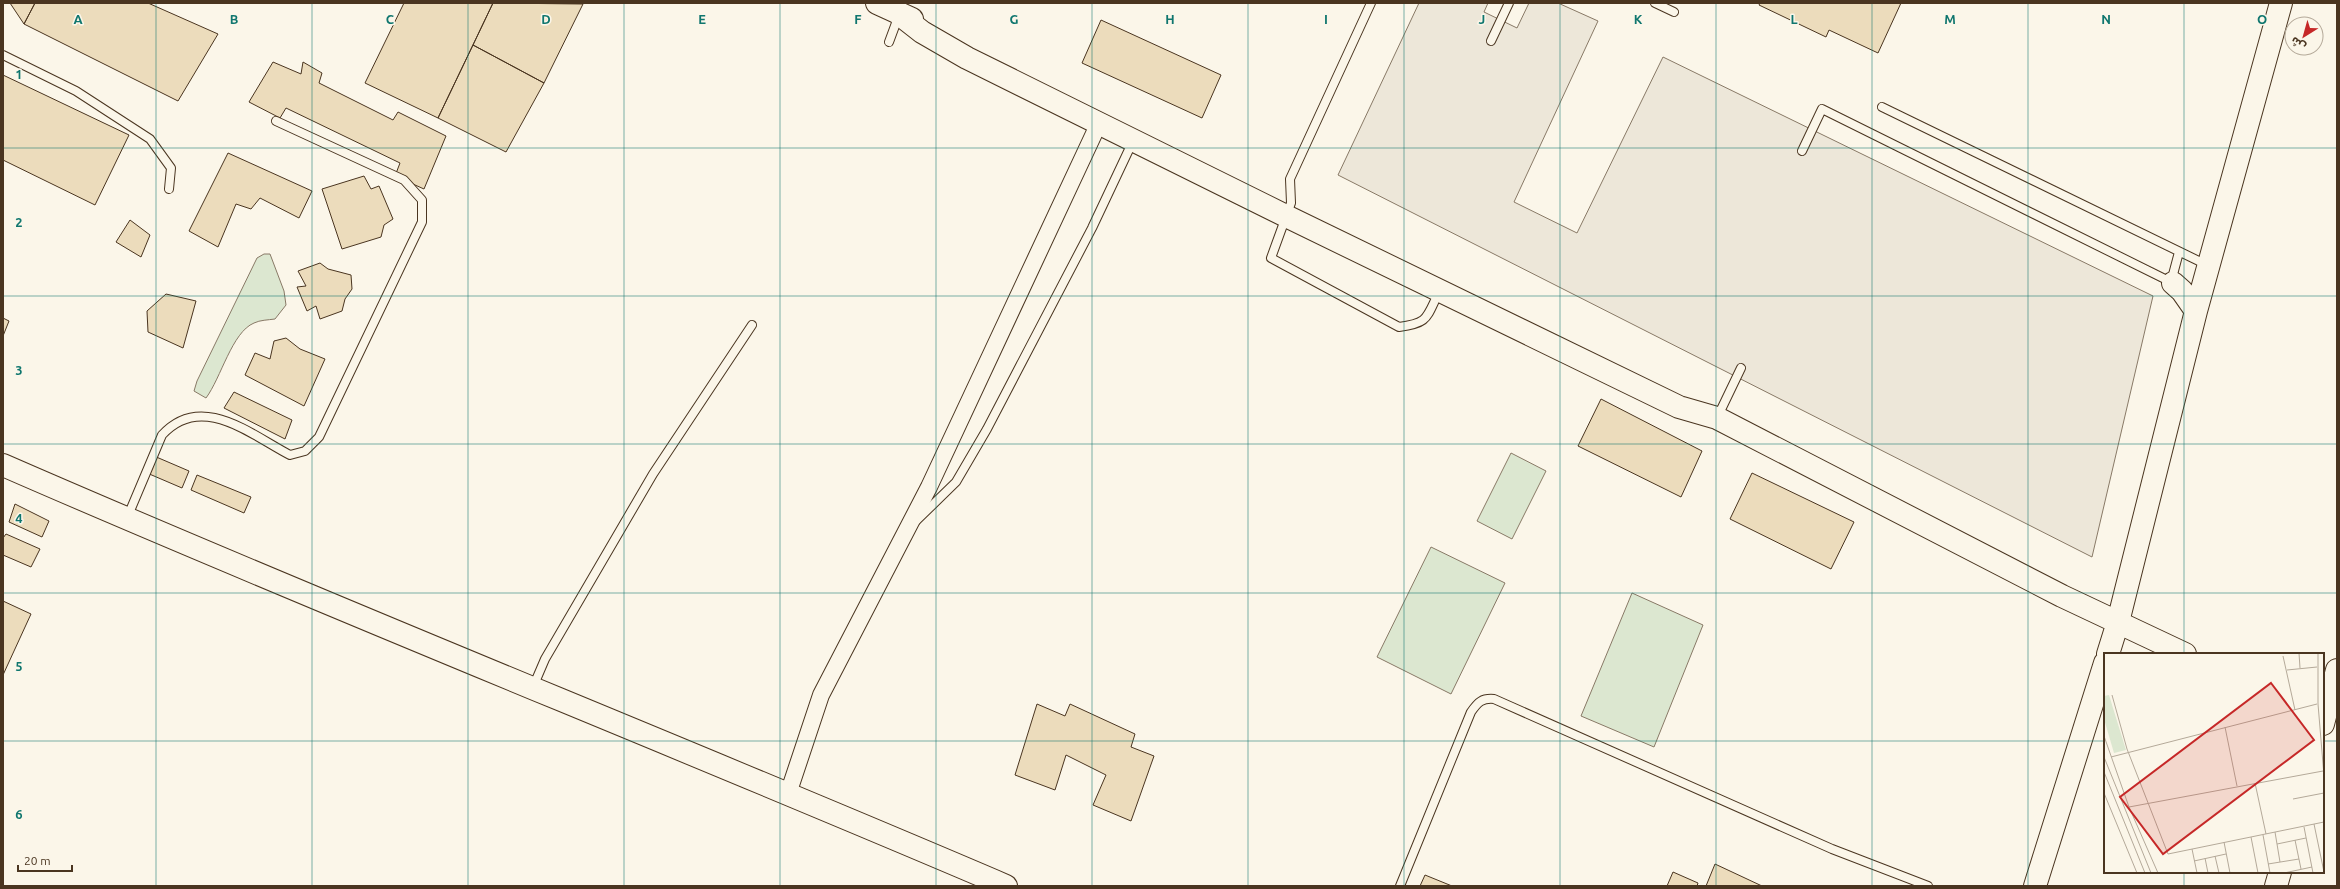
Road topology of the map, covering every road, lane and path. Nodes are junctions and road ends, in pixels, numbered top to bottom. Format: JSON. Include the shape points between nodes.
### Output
{"nodes":[{"id":1,"x":876,"y":3,"type":"edge"},
{"id":2,"x":1371,"y":3,"type":"edge"},
{"id":3,"x":1509,"y":3,"type":"edge"},
{"id":4,"x":1655,"y":3,"type":"edge"},
{"id":5,"x":2281,"y":3,"type":"edge"},
{"id":6,"x":901,"y":8,"type":"edge"},
{"id":7,"x":1674,"y":12,"type":"dead end"},
{"id":8,"x":1492,"y":41,"type":"dead end"},
{"id":9,"x":889,"y":42,"type":"dead end"},
{"id":10,"x":3,"y":55,"type":"edge"},
{"id":11,"x":1882,"y":107,"type":"dead end"},
{"id":12,"x":276,"y":121,"type":"dead end"},
{"id":13,"x":1099,"y":124,"type":"junction"},
{"id":14,"x":1134,"y":140,"type":"junction"},
{"id":15,"x":1802,"y":151,"type":"dead end"},
{"id":16,"x":169,"y":190,"type":"dead end"},
{"id":17,"x":1288,"y":210,"type":"junction"},
{"id":18,"x":2179,"y":252,"type":"junction"},
{"id":19,"x":2210,"y":266,"type":"junction"},
{"id":20,"x":2172,"y":282,"type":"junction"},
{"id":21,"x":1440,"y":290,"type":"junction"},
{"id":22,"x":2198,"y":304,"type":"junction"},
{"id":23,"x":752,"y":326,"type":"dead end"},
{"id":24,"x":1741,"y":368,"type":"dead end"},
{"id":25,"x":1717,"y":418,"type":"junction"},
{"id":26,"x":3,"y":465,"type":"edge"},
{"id":27,"x":127,"y":519,"type":"junction"},
{"id":28,"x":908,"y":528,"type":"junction"},
{"id":29,"x":2118,"y":622,"type":"junction"},
{"id":30,"x":2108,"y":653,"type":"edge"},
{"id":31,"x":2183,"y":653,"type":"edge"},
{"id":32,"x":2104,"y":666,"type":"edge"},
{"id":33,"x":2337,"y":670,"type":"edge"},
{"id":34,"x":533,"y":689,"type":"junction"},
{"id":35,"x":2324,"y":717,"type":"edge"},
{"id":36,"x":788,"y":794,"type":"junction"},
{"id":37,"x":2280,"y":873,"type":"edge"},
{"id":38,"x":1006,"y":886,"type":"edge"},
{"id":39,"x":1400,"y":886,"type":"edge"},
{"id":40,"x":1928,"y":886,"type":"edge"},
{"id":41,"x":2035,"y":886,"type":"edge"},
{"id":42,"x":2276,"y":886,"type":"edge"}],
"edges":[{"from":1,"to":6,"type":"street"},
{"from":2,"to":17,"type":"lane","via":[[1290,179]]},
{"from":3,"to":8,"type":"lane"},
{"from":4,"to":7,"type":"lane"},
{"from":5,"to":19,"type":"street"},
{"from":6,"to":9,"type":"lane"},
{"from":6,"to":13,"type":"street","via":[[922,32],[949,48]]},
{"from":6,"to":17,"type":"street"},
{"from":10,"to":16,"type":"lane","via":[[76,91],[150,139],[170,168]]},
{"from":11,"to":18,"type":"lane"},
{"from":12,"to":27,"type":"lane","via":[[404,180],[422,200],[422,222],[319,437],[305,451],[290,455],[224,420],[210,415],[188,416],[172,424],[162,435]]},
{"from":13,"to":14,"type":"street"},
{"from":13,"to":28,"type":"street"},
{"from":14,"to":17,"type":"street"},
{"from":14,"to":28,"type":"lane","via":[[1092,228],[987,429],[956,482]]},
{"from":15,"to":20,"type":"lane","via":[[1822,109]]},
{"from":17,"to":21,"type":"street"},
{"from":17,"to":21,"type":"lane","via":[[1271,258],[1399,327],[1420,324]]},
{"from":17,"to":25,"type":"street","via":[[1684,395]]},
{"from":18,"to":19,"type":"lane"},
{"from":18,"to":20,"type":"lane"},
{"from":19,"to":22,"type":"street"},
{"from":20,"to":22,"type":"street"},
{"from":21,"to":25,"type":"street","via":[[1679,407]]},
{"from":22,"to":29,"type":"street"},
{"from":23,"to":34,"type":"lane","via":[[654,474],[545,659]]},
{"from":24,"to":25,"type":"lane"},
{"from":25,"to":29,"type":"street"},
{"from":26,"to":27,"type":"street"},
{"from":27,"to":34,"type":"street"},
{"from":28,"to":36,"type":"street","via":[[821,695]]},
{"from":29,"to":30,"type":"street"},
{"from":29,"to":31,"type":"street"},
{"from":32,"to":41,"type":"street"},
{"from":33,"to":35,"type":"street"},
{"from":34,"to":36,"type":"street"},
{"from":36,"to":38,"type":"street"},
{"from":37,"to":42,"type":"street"},
{"from":39,"to":40,"type":"lane","via":[[1472,712],[1479,701],[1488,698],[1832,849]]}]}
